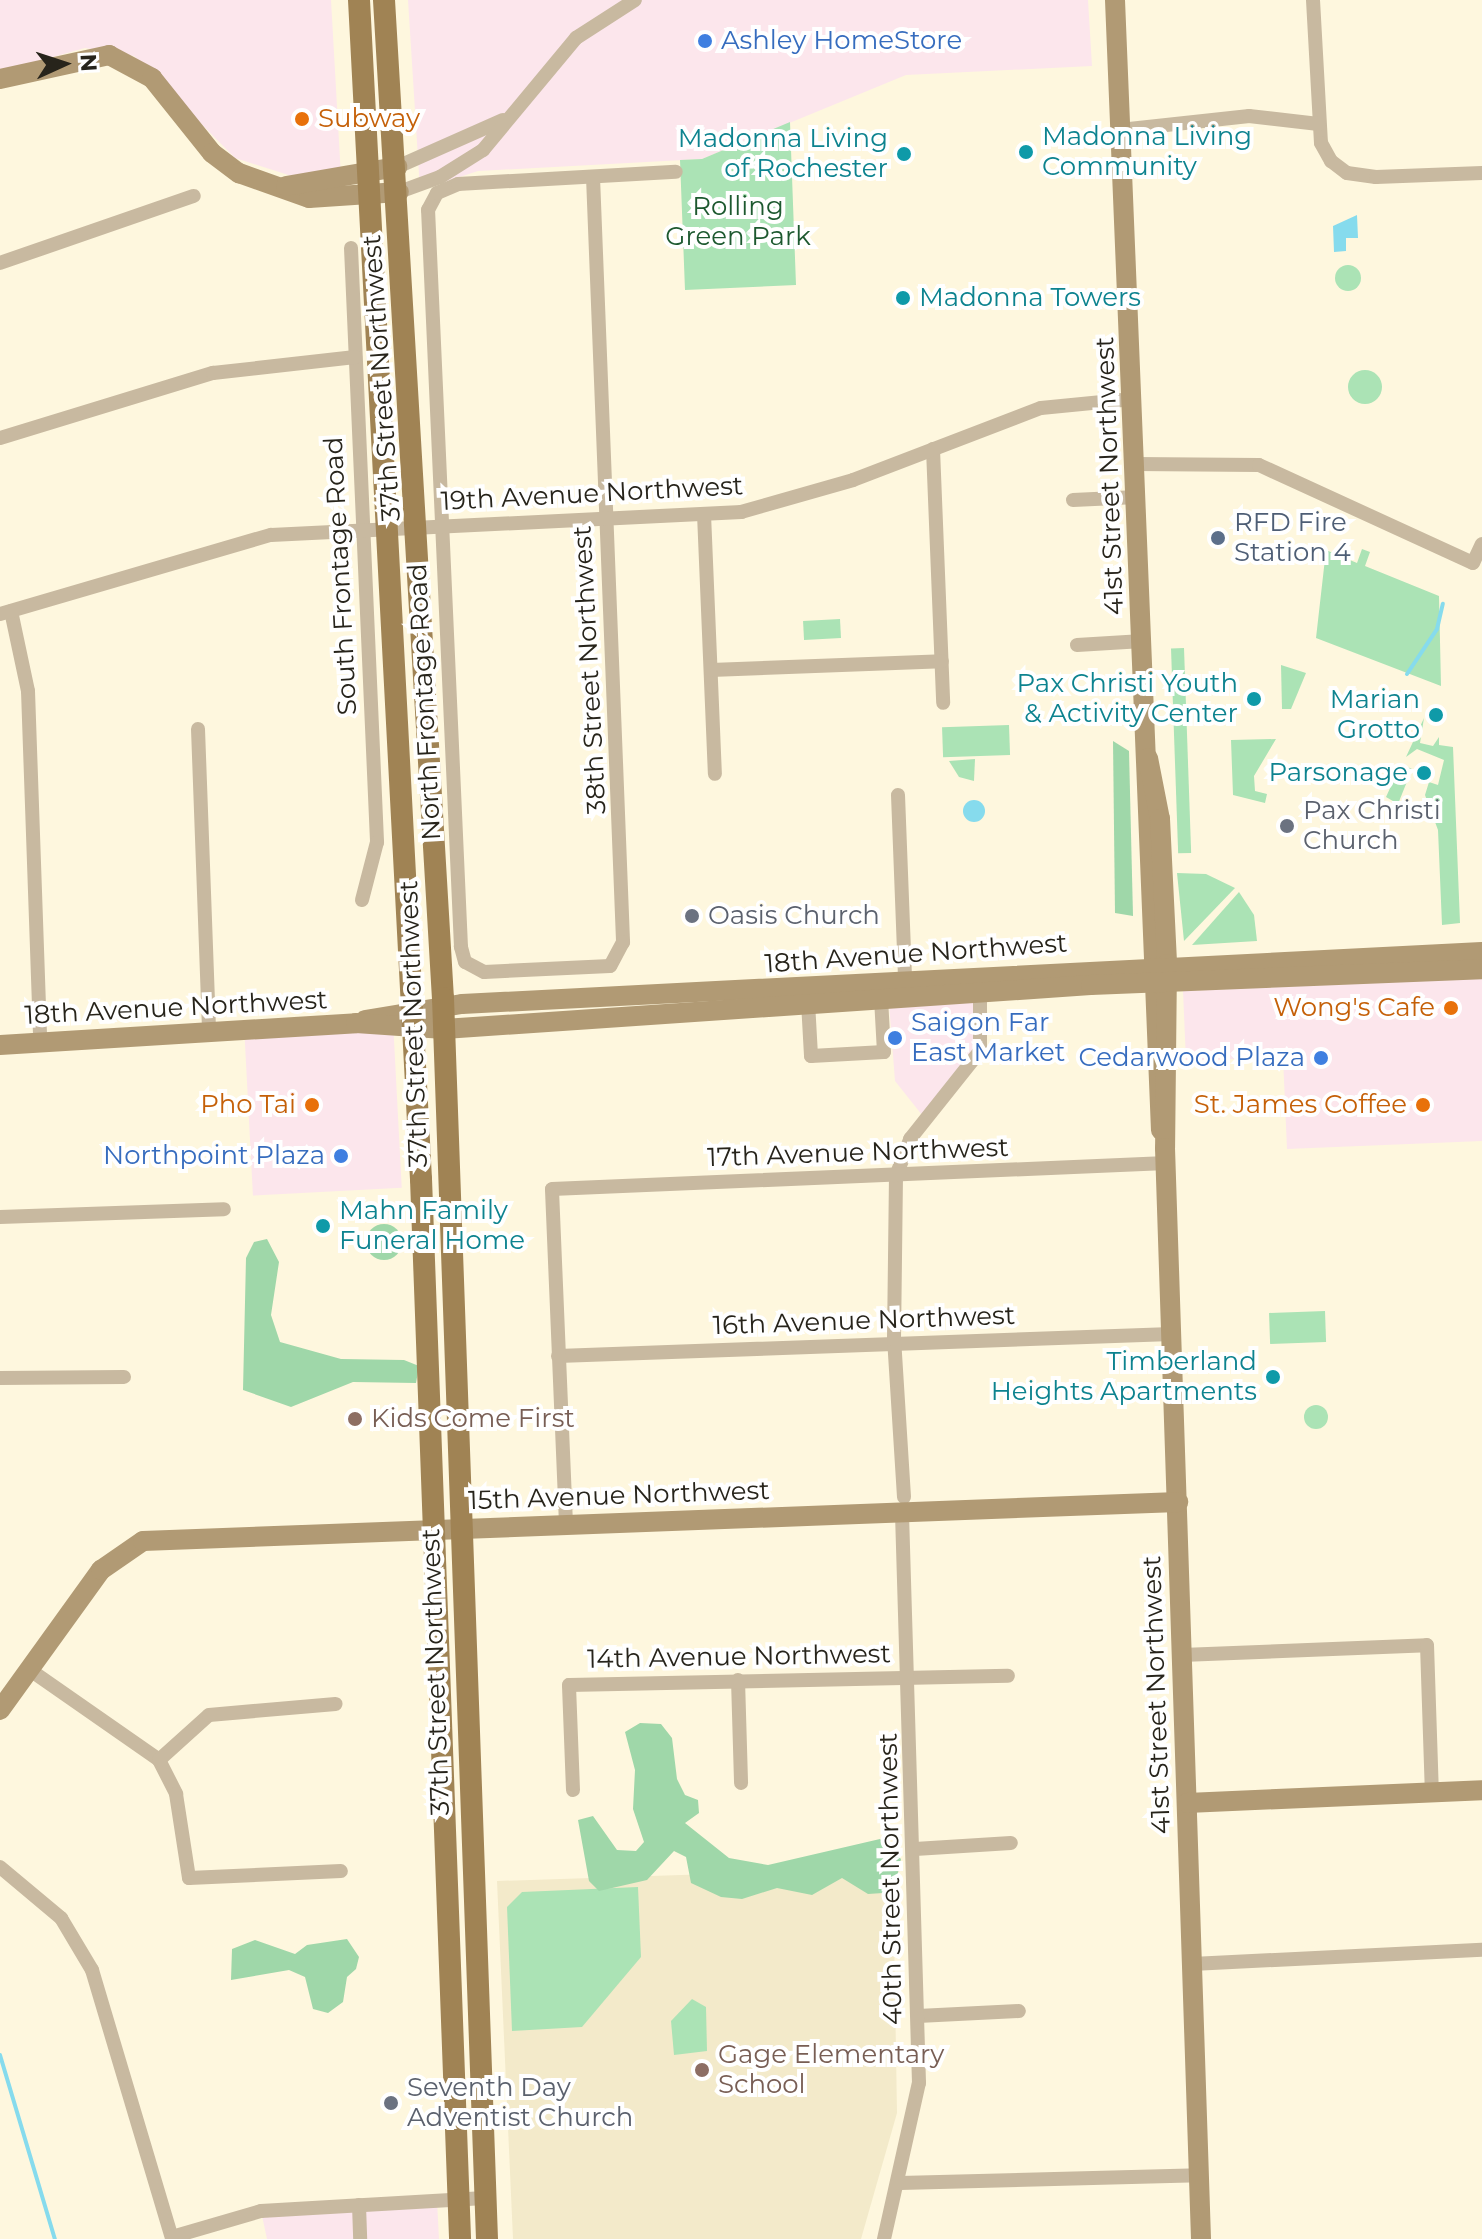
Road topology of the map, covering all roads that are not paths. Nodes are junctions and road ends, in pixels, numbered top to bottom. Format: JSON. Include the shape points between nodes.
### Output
{"nodes":[{"id":1,"x":359,"y":0,"type":"edge"},
{"id":2,"x":384,"y":0,"type":"edge"},
{"id":3,"x":635,"y":0,"type":"edge"},
{"id":4,"x":1115,"y":0,"type":"edge"},
{"id":5,"x":1313,"y":0,"type":"edge"},
{"id":6,"x":0,"y":79,"type":"edge"},
{"id":7,"x":510,"y":116,"type":"junction"},
{"id":8,"x":1319,"y":124,"type":"junction"},
{"id":9,"x":1120,"y":130,"type":"junction"},
{"id":10,"x":397,"y":167,"type":"junction"},
{"id":11,"x":676,"y":172,"type":"dead end"},
{"id":12,"x":1482,"y":173,"type":"edge"},
{"id":13,"x":593,"y":177,"type":"junction"},
{"id":14,"x":372,"y":184,"type":"junction"},
{"id":15,"x":399,"y":192,"type":"junction"},
{"id":16,"x":194,"y":196,"type":"dead end"},
{"id":17,"x":351,"y":248,"type":"dead end"},
{"id":18,"x":0,"y":263,"type":"edge"},
{"id":19,"x":355,"y":357,"type":"junction"},
{"id":20,"x":1133,"y":399,"type":"junction"},
{"id":21,"x":0,"y":438,"type":"edge"},
{"id":22,"x":933,"y":449,"type":"junction"},
{"id":23,"x":1135,"y":464,"type":"junction"},
{"id":24,"x":1137,"y":497,"type":"junction"},
{"id":25,"x":1073,"y":500,"type":"dead end"},
{"id":26,"x":704,"y":514,"type":"junction"},
{"id":27,"x":607,"y":518,"type":"junction"},
{"id":28,"x":431,"y":526,"type":"junction"},
{"id":29,"x":392,"y":528,"type":"junction"},
{"id":30,"x":362,"y":530,"type":"junction"},
{"id":31,"x":1482,"y":544,"type":"edge"},
{"id":32,"x":6,"y":612,"type":"edge"},
{"id":33,"x":1143,"y":641,"type":"junction"},
{"id":34,"x":1077,"y":645,"type":"dead end"},
{"id":35,"x":942,"y":661,"type":"junction"},
{"id":36,"x":711,"y":670,"type":"junction"},
{"id":37,"x":943,"y":703,"type":"dead end"},
{"id":38,"x":198,"y":729,"type":"dead end"},
{"id":39,"x":715,"y":774,"type":"dead end"},
{"id":40,"x":898,"y":795,"type":"dead end"},
{"id":41,"x":362,"y":900,"type":"dead end"},
{"id":42,"x":461,"y":947,"type":"joint"},
{"id":43,"x":1482,"y":952,"type":"edge"},
{"id":44,"x":1482,"y":969,"type":"edge"},
{"id":45,"x":1159,"y":974,"type":"junction"},
{"id":46,"x":905,"y":981,"type":"junction"},
{"id":47,"x":980,"y":984,"type":"junction"},
{"id":48,"x":881,"y":998,"type":"junction"},
{"id":49,"x":808,"y":1002,"type":"junction"},
{"id":50,"x":443,"y":1005,"type":"junction"},
{"id":51,"x":413,"y":1019,"type":"junction"},
{"id":52,"x":444,"y":1029,"type":"junction"},
{"id":53,"x":209,"y":1033,"type":"junction"},
{"id":54,"x":40,"y":1042,"type":"junction"},
{"id":55,"x":0,"y":1045,"type":"edge"},
{"id":56,"x":1166,"y":1156,"type":"junction"},
{"id":57,"x":896,"y":1176,"type":"junction"},
{"id":58,"x":224,"y":1209,"type":"dead end"},
{"id":59,"x":0,"y":1217,"type":"edge"},
{"id":60,"x":1172,"y":1334,"type":"junction"},
{"id":61,"x":894,"y":1339,"type":"junction"},
{"id":62,"x":558,"y":1356,"type":"junction"},
{"id":63,"x":124,"y":1377,"type":"dead end"},
{"id":64,"x":0,"y":1378,"type":"edge"},
{"id":65,"x":1178,"y":1502,"type":"junction"},
{"id":66,"x":903,"y":1505,"type":"junction"},
{"id":67,"x":566,"y":1524,"type":"junction"},
{"id":68,"x":458,"y":1527,"type":"junction"},
{"id":69,"x":433,"y":1528,"type":"junction"},
{"id":70,"x":1182,"y":1655,"type":"junction"},
{"id":71,"x":33,"y":1672,"type":"junction"},
{"id":72,"x":1008,"y":1676,"type":"dead end"},
{"id":73,"x":909,"y":1677,"type":"junction"},
{"id":74,"x":738,"y":1680,"type":"junction"},
{"id":75,"x":336,"y":1704,"type":"dead end"},
{"id":76,"x":0,"y":1710,"type":"edge"},
{"id":77,"x":159,"y":1760,"type":"junction"},
{"id":78,"x":741,"y":1783,"type":"dead end"},
{"id":79,"x":573,"y":1790,"type":"dead end"},
{"id":80,"x":1482,"y":1790,"type":"edge"},
{"id":81,"x":1432,"y":1792,"type":"junction"},
{"id":82,"x":1187,"y":1803,"type":"junction"},
{"id":83,"x":1011,"y":1843,"type":"dead end"},
{"id":84,"x":915,"y":1849,"type":"junction"},
{"id":85,"x":0,"y":1867,"type":"edge"},
{"id":86,"x":341,"y":1871,"type":"dead end"},
{"id":87,"x":1482,"y":1950,"type":"edge"},
{"id":88,"x":1192,"y":1964,"type":"junction"},
{"id":89,"x":1019,"y":2011,"type":"dead end"},
{"id":90,"x":918,"y":2016,"type":"junction"},
{"id":91,"x":1199,"y":2175,"type":"junction"},
{"id":92,"x":900,"y":2183,"type":"junction"},
{"id":93,"x":485,"y":2198,"type":"junction"},
{"id":94,"x":458,"y":2199,"type":"junction"},
{"id":95,"x":359,"y":2205,"type":"junction"},
{"id":96,"x":172,"y":2238,"type":"edge"},
{"id":97,"x":360,"y":2239,"type":"edge"},
{"id":98,"x":460,"y":2239,"type":"edge"},
{"id":99,"x":487,"y":2239,"type":"edge"},
{"id":100,"x":884,"y":2239,"type":"edge"},
{"id":101,"x":1201,"y":2239,"type":"edge"}],
"edges":[{"from":1,"to":14,"type":"main road","name":"37th Street Northwest"},
{"from":2,"to":10,"type":"main road","name":"37th Street Northwest"},
{"from":3,"to":7,"type":"street","via":[[591,26]]},
{"from":4,"to":9,"type":"main road","name":"41st Street Northwest"},
{"from":5,"to":8,"type":"street"},
{"from":6,"to":14,"type":"main road","via":[[94,54],[128,62],[158,84],[198,138],[234,170],[309,198]]},
{"from":7,"to":10,"type":"street"},
{"from":7,"to":15,"type":"street","via":[[464,163]]},
{"from":8,"to":9,"type":"street","via":[[1249,116]]},
{"from":8,"to":12,"type":"street","via":[[1324,150],[1347,173]]},
{"from":9,"to":20,"type":"main road","name":"41st Street Northwest"},
{"from":10,"to":14,"type":"main road"},
{"from":10,"to":15,"type":"main road","name":"37th Street Northwest"},
{"from":11,"to":13,"type":"street"},
{"from":13,"to":27,"type":"street","name":"38th Street Northwest"},
{"from":13,"to":28,"type":"street","name":"North Frontage Road","via":[[458,184],[437,193],[428,210]]},
{"from":14,"to":15,"type":"main road"},
{"from":14,"to":29,"type":"main road","name":"37th Street Northwest"},
{"from":15,"to":28,"type":"main road","name":"37th Street Northwest"},
{"from":16,"to":18,"type":"street"},
{"from":17,"to":19,"type":"street","name":"South Frontage Road"},
{"from":19,"to":21,"type":"street","via":[[213,373]]},
{"from":19,"to":30,"type":"street","name":"South Frontage Road"},
{"from":20,"to":22,"type":"street","name":"19th Avenue Northwest","via":[[1041,408]]},
{"from":20,"to":23,"type":"main road","name":"41st Street Northwest"},
{"from":22,"to":26,"type":"street","name":"19th Avenue Northwest","via":[[767,506]]},
{"from":22,"to":35,"type":"street"},
{"from":23,"to":24,"type":"main road","name":"41st Street Northwest"},
{"from":23,"to":31,"type":"street","via":[[1259,465],[1473,563]]},
{"from":24,"to":25,"type":"street"},
{"from":24,"to":33,"type":"main road","name":"41st Street Northwest"},
{"from":26,"to":27,"type":"street","name":"19th Avenue Northwest"},
{"from":26,"to":36,"type":"street"},
{"from":27,"to":28,"type":"street","name":"19th Avenue Northwest"},
{"from":27,"to":42,"type":"street","name":"38th Street Northwest","via":[[625,921],[619,958],[602,968],[484,972],[465,962]]},
{"from":28,"to":29,"type":"street","name":"19th Avenue Northwest"},
{"from":28,"to":42,"type":"street","name":"North Frontage Road"},
{"from":28,"to":50,"type":"main road","name":"37th Street Northwest"},
{"from":29,"to":30,"type":"street","name":"19th Avenue Northwest"},
{"from":29,"to":51,"type":"main road","name":"37th Street Northwest"},
{"from":30,"to":32,"type":"street","name":"19th Avenue Northwest","via":[[244,540]]},
{"from":30,"to":41,"type":"street","name":"South Frontage Road","via":[[377,842]]},
{"from":32,"to":54,"type":"street","via":[[28,691]]},
{"from":33,"to":34,"type":"street"},
{"from":33,"to":45,"type":"main road","name":"41st Street Northwest","via":[[1148,758],[1160,819]]},
{"from":35,"to":36,"type":"street"},
{"from":35,"to":37,"type":"street"},
{"from":36,"to":39,"type":"street"},
{"from":38,"to":53,"type":"street"},
{"from":40,"to":46,"type":"street"},
{"from":43,"to":45,"type":"main road","name":"18th Avenue Northwest"},
{"from":44,"to":45,"type":"main road","name":"18th Avenue Northwest"},
{"from":45,"to":47,"type":"main road","name":"18th Avenue Northwest"},
{"from":45,"to":56,"type":"main road","name":"41st Street Northwest"},
{"from":46,"to":47,"type":"main road","name":"18th Avenue Northwest"},
{"from":46,"to":50,"type":"main road","name":"18th Avenue Northwest"},
{"from":47,"to":48,"type":"main road","name":"18th Avenue Northwest"},
{"from":47,"to":57,"type":"street","name":"40th Street Northwest","via":[[975,1062],[910,1139]]},
{"from":48,"to":49,"type":"main road","name":"18th Avenue Northwest"},
{"from":48,"to":49,"type":"street","via":[[884,1052],[811,1056]]},
{"from":49,"to":52,"type":"main road","name":"18th Avenue Northwest"},
{"from":50,"to":51,"type":"main road","name":"18th Avenue Northwest"},
{"from":50,"to":52,"type":"main road","name":"37th Street Northwest"},
{"from":51,"to":52,"type":"main road","name":"18th Avenue Northwest"},
{"from":51,"to":53,"type":"main road","name":"18th Avenue Northwest"},
{"from":51,"to":69,"type":"main road","name":"37th Street Northwest"},
{"from":52,"to":68,"type":"main road","name":"37th Street Northwest"},
{"from":53,"to":54,"type":"main road","name":"18th Avenue Northwest"},
{"from":54,"to":55,"type":"main road","name":"18th Avenue Northwest"},
{"from":56,"to":57,"type":"street","name":"17th Avenue Northwest"},
{"from":56,"to":60,"type":"main road","name":"41st Street Northwest"},
{"from":57,"to":61,"type":"street","name":"40th Street Northwest"},
{"from":57,"to":62,"type":"street","name":"17th Avenue Northwest","via":[[552,1189]]},
{"from":58,"to":59,"type":"street"},
{"from":60,"to":61,"type":"street","name":"16th Avenue Northwest"},
{"from":60,"to":65,"type":"main road","name":"41st Street Northwest"},
{"from":61,"to":62,"type":"street","name":"16th Avenue Northwest"},
{"from":61,"to":66,"type":"street","name":"40th Street Northwest"},
{"from":62,"to":67,"type":"street"},
{"from":63,"to":64,"type":"street"},
{"from":65,"to":66,"type":"main road","name":"15th Avenue Northwest"},
{"from":65,"to":70,"type":"main road","name":"41st Street Northwest"},
{"from":66,"to":67,"type":"main road","name":"15th Avenue Northwest"},
{"from":66,"to":73,"type":"street","name":"40th Street Northwest"},
{"from":67,"to":68,"type":"main road","name":"15th Avenue Northwest"},
{"from":68,"to":69,"type":"main road","name":"15th Avenue Northwest"},
{"from":68,"to":93,"type":"main road","name":"37th Street Northwest"},
{"from":69,"to":71,"type":"main road","name":"15th Avenue Northwest","via":[[135,1543],[101,1570]]},
{"from":69,"to":94,"type":"main road","name":"37th Street Northwest"},
{"from":70,"to":81,"type":"street","via":[[1427,1645]]},
{"from":70,"to":82,"type":"main road","name":"41st Street Northwest"},
{"from":71,"to":76,"type":"main road","name":"15th Avenue Northwest"},
{"from":71,"to":77,"type":"street"},
{"from":72,"to":73,"type":"street","name":"14th Avenue Northwest"},
{"from":73,"to":74,"type":"street","name":"14th Avenue Northwest"},
{"from":73,"to":84,"type":"street","name":"40th Street Northwest"},
{"from":74,"to":78,"type":"street"},
{"from":74,"to":79,"type":"street","name":"14th Avenue Northwest","via":[[569,1685]]},
{"from":75,"to":77,"type":"street","via":[[209,1715]]},
{"from":77,"to":86,"type":"street","via":[[176,1794],[189,1878]]},
{"from":80,"to":81,"type":"main road"},
{"from":81,"to":82,"type":"main road"},
{"from":82,"to":88,"type":"main road","name":"41st Street Northwest"},
{"from":83,"to":84,"type":"street"},
{"from":84,"to":90,"type":"street","name":"40th Street Northwest"},
{"from":85,"to":96,"type":"street","via":[[61,1918],[92,1970]]},
{"from":87,"to":88,"type":"street"},
{"from":88,"to":91,"type":"main road","name":"41st Street Northwest"},
{"from":89,"to":90,"type":"street"},
{"from":90,"to":92,"type":"street","name":"40th Street Northwest","via":[[918,2100]]},
{"from":91,"to":92,"type":"street"},
{"from":91,"to":101,"type":"main road","name":"41st Street Northwest"},
{"from":92,"to":100,"type":"street","name":"40th Street Northwest"},
{"from":93,"to":94,"type":"street"},
{"from":93,"to":99,"type":"main road","name":"37th Street Northwest"},
{"from":94,"to":95,"type":"street"},
{"from":94,"to":98,"type":"main road","name":"37th Street Northwest"},
{"from":95,"to":96,"type":"street","via":[[261,2211]]},
{"from":95,"to":97,"type":"street"}]}
